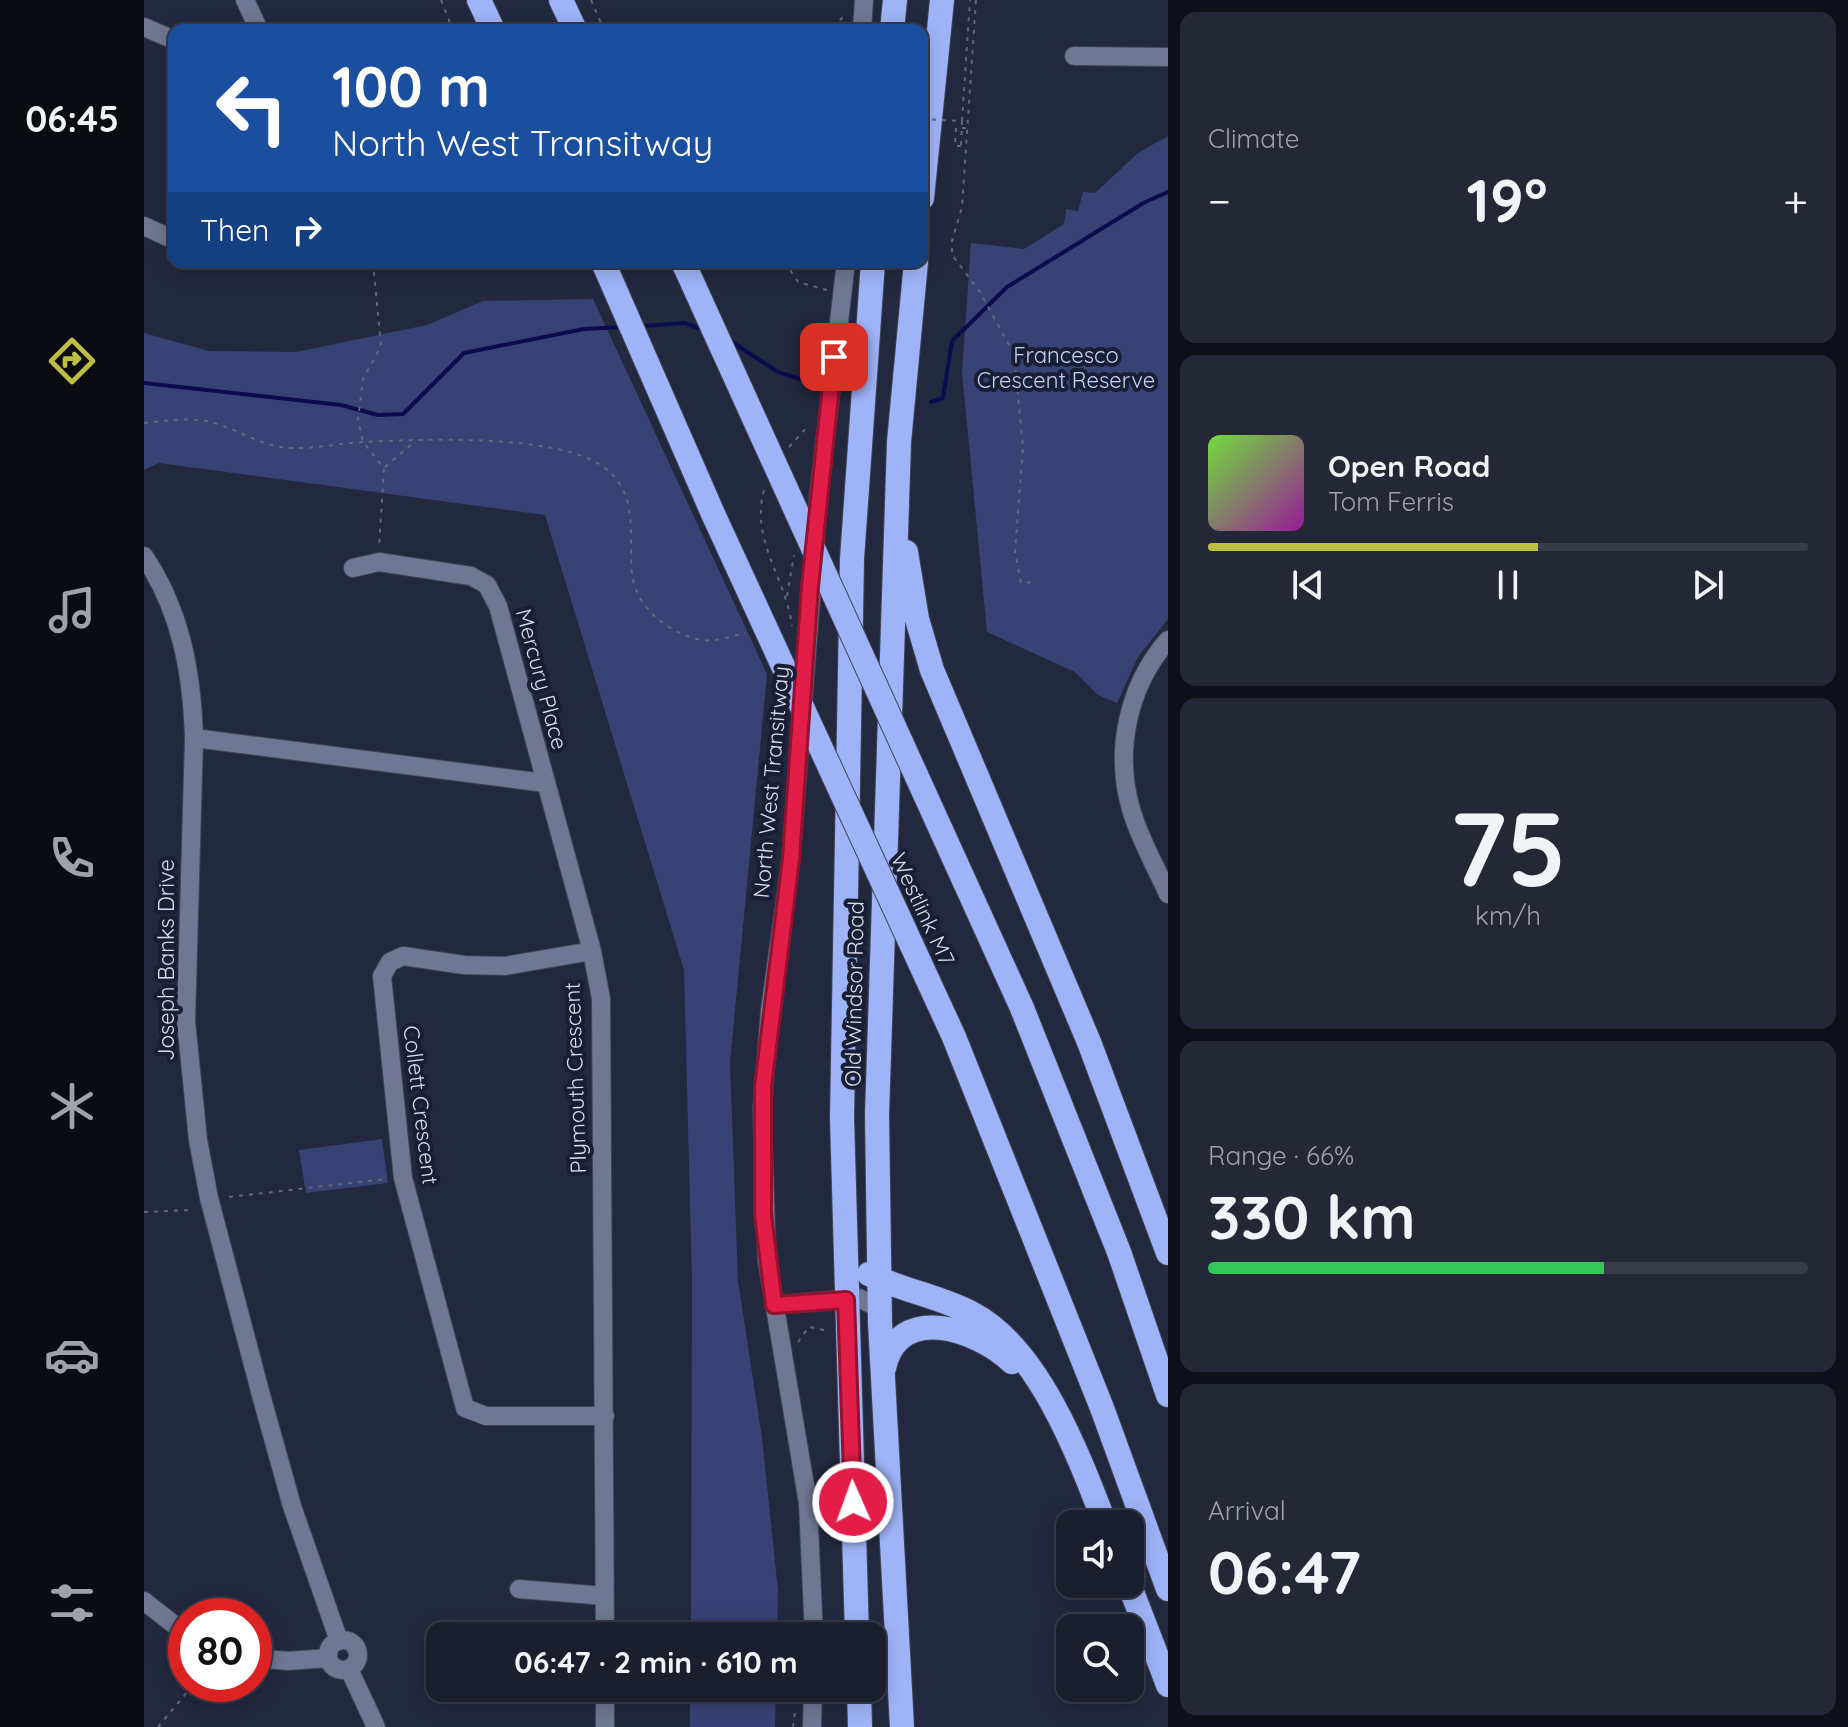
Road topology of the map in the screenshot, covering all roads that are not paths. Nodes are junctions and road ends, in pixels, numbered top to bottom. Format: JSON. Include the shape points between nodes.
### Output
{"nodes":[{"id":1,"x":245,"y":0,"type":"edge"},
{"id":2,"x":479,"y":0,"type":"edge"},
{"id":3,"x":561,"y":0,"type":"edge"},
{"id":4,"x":864,"y":0,"type":"edge"},
{"id":5,"x":895,"y":0,"type":"edge"},
{"id":6,"x":942,"y":0,"type":"edge"},
{"id":7,"x":256,"y":24,"type":"edge"},
{"id":8,"x":490,"y":24,"type":"edge"},
{"id":9,"x":572,"y":24,"type":"edge"},
{"id":10,"x":862,"y":24,"type":"edge"},
{"id":11,"x":893,"y":24,"type":"edge"},
{"id":12,"x":144,"y":27,"type":"edge"},
{"id":13,"x":168,"y":37,"type":"edge"},
{"id":14,"x":1074,"y":56,"type":"dead end"},
{"id":15,"x":1168,"y":57,"type":"edge"},
{"id":16,"x":928,"y":139,"type":"edge"},
{"id":17,"x":144,"y":226,"type":"edge"},
{"id":18,"x":168,"y":237,"type":"edge"},
{"id":19,"x":606,"y":268,"type":"edge"},
{"id":20,"x":679,"y":268,"type":"edge"},
{"id":21,"x":845,"y":268,"type":"edge"},
{"id":22,"x":873,"y":268,"type":"edge"},
{"id":23,"x":915,"y":268,"type":"edge"},
{"id":24,"x":899,"y":442,"type":"junction"},
{"id":25,"x":144,"y":556,"type":"edge"},
{"id":26,"x":353,"y":568,"type":"dead end"},
{"id":27,"x":1168,"y":640,"type":"edge"},
{"id":28,"x":194,"y":738,"type":"junction"},
{"id":29,"x":545,"y":783,"type":"junction"},
{"id":30,"x":1168,"y":894,"type":"edge"},
{"id":31,"x":592,"y":951,"type":"junction"},
{"id":32,"x":844,"y":1219,"type":"junction"},
{"id":33,"x":1168,"y":1253,"type":"edge"},
{"id":34,"x":879,"y":1279,"type":"junction"},
{"id":35,"x":846,"y":1300,"type":"junction"},
{"id":36,"x":774,"y":1305,"type":"junction"},
{"id":37,"x":880,"y":1309,"type":"junction"},
{"id":38,"x":882,"y":1376,"type":"junction"},
{"id":39,"x":1168,"y":1395,"type":"edge"},
{"id":40,"x":605,"y":1416,"type":"junction"},
{"id":41,"x":1090,"y":1485,"type":"junction"},
{"id":42,"x":1100,"y":1510,"type":"edge"},
{"id":43,"x":519,"y":1589,"type":"dead end"},
{"id":44,"x":1168,"y":1589,"type":"edge"},
{"id":45,"x":605,"y":1596,"type":"junction"},
{"id":46,"x":1134,"y":1598,"type":"edge"},
{"id":47,"x":144,"y":1601,"type":"edge"},
{"id":48,"x":168,"y":1620,"type":"edge"},
{"id":49,"x":605,"y":1622,"type":"edge"},
{"id":50,"x":813,"y":1622,"type":"edge"},
{"id":51,"x":857,"y":1622,"type":"edge"},
{"id":52,"x":339,"y":1641,"type":"junction"},
{"id":53,"x":328,"y":1658,"type":"junction"},
{"id":54,"x":272,"y":1660,"type":"edge"},
{"id":55,"x":349,"y":1669,"type":"junction"},
{"id":56,"x":1168,"y":1685,"type":"edge"},
{"id":57,"x":605,"y":1702,"type":"edge"},
{"id":58,"x":813,"y":1702,"type":"edge"},
{"id":59,"x":859,"y":1702,"type":"edge"},
{"id":60,"x":376,"y":1727,"type":"edge"},
{"id":61,"x":605,"y":1727,"type":"edge"},
{"id":62,"x":812,"y":1727,"type":"edge"},
{"id":63,"x":860,"y":1727,"type":"edge"},
{"id":64,"x":902,"y":1727,"type":"edge"}],
"edges":[{"from":1,"to":7,"type":"street"},
{"from":2,"to":8,"type":"highway"},
{"from":3,"to":9,"type":"highway"},
{"from":4,"to":10,"type":"street"},
{"from":5,"to":11,"type":"highway"},
{"from":6,"to":16,"type":"highway"},
{"from":12,"to":13,"type":"street"},
{"from":14,"to":15,"type":"street"},
{"from":17,"to":18,"type":"street"},
{"from":19,"to":44,"type":"highway","name":"Westlink M7","bridge":true,"via":[[954,1037]]},
{"from":20,"to":39,"type":"highway","bridge":true,"via":[[1022,1008],[1119,1252]]},
{"from":21,"to":36,"type":"street","name":"North West Transitway","via":[[819,492],[791,859],[765,1064],[763,1200]]},
{"from":22,"to":32,"type":"highway","name":"Old Windsor Road","via":[[852,559]]},
{"from":23,"to":24,"type":"highway","name":"Old Windsor Road"},
{"from":24,"to":33,"type":"highway","via":[[909,575],[932,670],[1089,1042]]},
{"from":24,"to":34,"type":"highway","name":"Old Windsor Road","via":[[880,947]]},
{"from":25,"to":28,"type":"street","name":"Joseph Banks Drive","via":[[182,637]]},
{"from":26,"to":29,"type":"street","name":"Mercury Place","via":[[379,562],[471,576],[487,585],[498,606]]},
{"from":27,"to":30,"type":"street","via":[[1134,698],[1123,775],[1131,812]]},
{"from":28,"to":29,"type":"street"},
{"from":28,"to":52,"type":"street","name":"Joseph Banks Drive","via":[[186,1021],[198,1140],[292,1506]]},
{"from":29,"to":31,"type":"street","name":"Plymouth Crescent"},
{"from":31,"to":40,"type":"street","name":"Plymouth Crescent","via":[[601,999]]},
{"from":31,"to":40,"type":"street","name":"Collett Crescent","via":[[505,966],[403,956],[390,962],[382,976],[403,1178],[465,1408],[486,1416]]},
{"from":32,"to":34,"type":"highway","via":[[855,1266]]},
{"from":32,"to":35,"type":"highway","name":"Old Windsor Road"},
{"from":34,"to":37,"type":"highway","name":"Old Windsor Road"},
{"from":34,"to":41,"type":"highway","via":[[958,1306],[1008,1338],[1033,1369]]},
{"from":35,"to":36,"type":"street"},
{"from":35,"to":37,"type":"street","via":[[867,1300]]},
{"from":35,"to":51,"type":"highway","name":"Old Windsor Road"},
{"from":36,"to":50,"type":"street","name":"North West Transitway","via":[[808,1503]]},
{"from":37,"to":38,"type":"highway","name":"Old Windsor Road"},
{"from":38,"to":41,"type":"highway","via":[[890,1347],[927,1328],[954,1328],[984,1341],[1030,1382]]},
{"from":38,"to":64,"type":"highway","name":"Old Windsor Road"},
{"from":40,"to":45,"type":"street","name":"Plymouth Crescent"},
{"from":41,"to":42,"type":"highway"},
{"from":43,"to":45,"type":"street"},
{"from":45,"to":49,"type":"street","name":"Plymouth Crescent"},
{"from":46,"to":56,"type":"highway"},
{"from":47,"to":48,"type":"street"},
{"from":52,"to":53,"type":"street","via":[[330,1647]]},
{"from":52,"to":55,"type":"street","via":[[356,1648],[356,1662]]},
{"from":53,"to":54,"type":"street"},
{"from":53,"to":55,"type":"street","via":[[334,1668]]},
{"from":55,"to":60,"type":"street"},
{"from":57,"to":61,"type":"street"},
{"from":58,"to":62,"type":"street"},
{"from":59,"to":63,"type":"highway"}]}
